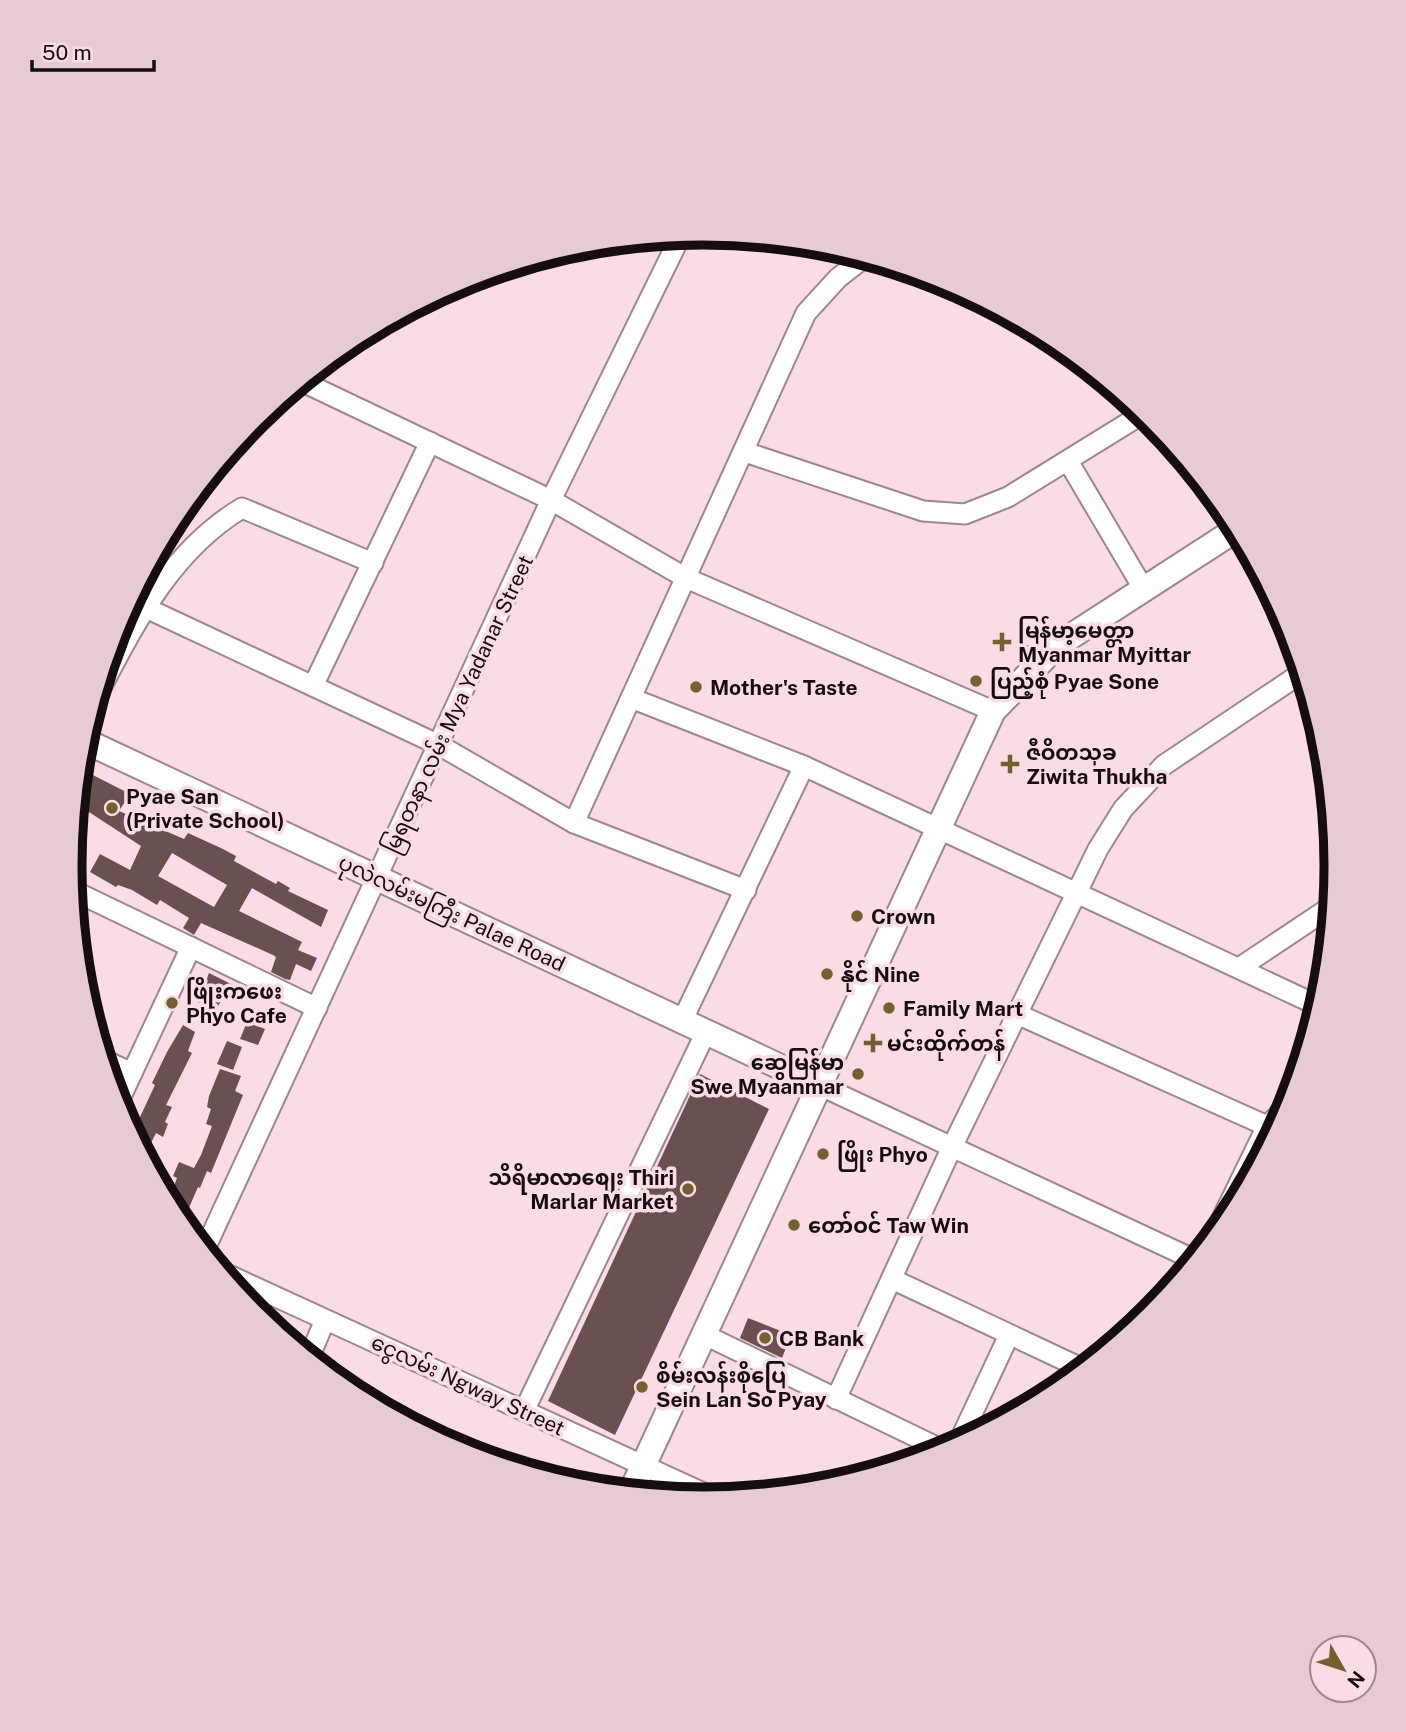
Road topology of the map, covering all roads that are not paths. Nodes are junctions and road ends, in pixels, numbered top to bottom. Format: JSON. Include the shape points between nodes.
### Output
{"nodes":[{"id":1,"x":675,"y":246,"type":"edge"},
{"id":2,"x":856,"y":264,"type":"edge"},
{"id":3,"x":311,"y":386,"type":"edge"},
{"id":4,"x":1134,"y":419,"type":"edge"},
{"id":5,"x":430,"y":442,"type":"junction"},
{"id":6,"x":745,"y":452,"type":"junction"},
{"id":7,"x":1068,"y":461,"type":"junction"},
{"id":8,"x":551,"y":500,"type":"junction"},
{"id":9,"x":1228,"y":535,"type":"edge"},
{"id":10,"x":373,"y":563,"type":"junction"},
{"id":11,"x":687,"y":578,"type":"junction"},
{"id":12,"x":1143,"y":588,"type":"junction"},
{"id":13,"x":145,"y":607,"type":"junction"},
{"id":14,"x":120,"y":652,"type":"edge"},
{"id":15,"x":1295,"y":678,"type":"edge"},
{"id":16,"x":313,"y":686,"type":"junction"},
{"id":17,"x":631,"y":698,"type":"junction"},
{"id":18,"x":993,"y":711,"type":"junction"},
{"id":19,"x":94,"y":745,"type":"edge"},
{"id":20,"x":439,"y":745,"type":"junction"},
{"id":21,"x":804,"y":766,"type":"junction"},
{"id":22,"x":574,"y":823,"type":"junction"},
{"id":23,"x":939,"y":830,"type":"junction"},
{"id":24,"x":378,"y":878,"type":"junction"},
{"id":25,"x":746,"y":890,"type":"junction"},
{"id":26,"x":1077,"y":891,"type":"junction"},
{"id":27,"x":83,"y":895,"type":"edge"},
{"id":28,"x":1321,"y":912,"type":"edge"},
{"id":29,"x":191,"y":947,"type":"junction"},
{"id":30,"x":1239,"y":968,"type":"junction"},
{"id":31,"x":1309,"y":1001,"type":"edge"},
{"id":32,"x":317,"y":1008,"type":"junction"},
{"id":33,"x":1017,"y":1014,"type":"junction"},
{"id":34,"x":682,"y":1021,"type":"junction"},
{"id":35,"x":706,"y":1032,"type":"junction"},
{"id":36,"x":115,"y":1065,"type":"edge"},
{"id":37,"x":132,"y":1073,"type":"junction"},
{"id":38,"x":821,"y":1086,"type":"junction"},
{"id":39,"x":124,"y":1089,"type":"edge"},
{"id":40,"x":1267,"y":1126,"type":"edge"},
{"id":41,"x":952,"y":1147,"type":"junction"},
{"id":42,"x":209,"y":1241,"type":"edge"},
{"id":43,"x":1186,"y":1256,"type":"edge"},
{"id":44,"x":891,"y":1279,"type":"junction"},
{"id":45,"x":242,"y":1281,"type":"edge"},
{"id":46,"x":325,"y":1320,"type":"junction"},
{"id":47,"x":705,"y":1335,"type":"junction"},
{"id":48,"x":1009,"y":1335,"type":"junction"},
{"id":49,"x":313,"y":1348,"type":"edge"},
{"id":50,"x":1073,"y":1364,"type":"edge"},
{"id":51,"x":836,"y":1399,"type":"junction"},
{"id":52,"x":524,"y":1411,"type":"junction"},
{"id":53,"x":965,"y":1429,"type":"edge"},
{"id":54,"x":929,"y":1444,"type":"edge"},
{"id":55,"x":644,"y":1465,"type":"junction"},
{"id":56,"x":636,"y":1482,"type":"edge"},
{"id":57,"x":690,"y":1486,"type":"edge"}],
"edges":[{"from":1,"to":8,"type":"street","name":"မြရတနာ လမ်း Mya Yadanar Street"},
{"from":2,"to":6,"type":"street","via":[[806,313]]},
{"from":3,"to":5,"type":"street"},
{"from":4,"to":7,"type":"street"},
{"from":5,"to":8,"type":"street"},
{"from":5,"to":10,"type":"street"},
{"from":6,"to":7,"type":"street","via":[[923,511],[965,514],[1007,497]]},
{"from":6,"to":11,"type":"street"},
{"from":7,"to":12,"type":"street"},
{"from":8,"to":11,"type":"street"},
{"from":8,"to":20,"type":"street","name":"မြရတနာ လမ်း Mya Yadanar Street"},
{"from":9,"to":12,"type":"street"},
{"from":10,"to":13,"type":"street","via":[[242,508],[217,523],[183,556]]},
{"from":10,"to":16,"type":"street"},
{"from":11,"to":17,"type":"street"},
{"from":11,"to":18,"type":"street"},
{"from":12,"to":18,"type":"street","via":[[1056,646]]},
{"from":13,"to":14,"type":"street"},
{"from":13,"to":16,"type":"street"},
{"from":15,"to":26,"type":"street","via":[[1164,765],[1122,809]]},
{"from":16,"to":20,"type":"street"},
{"from":17,"to":21,"type":"street"},
{"from":17,"to":22,"type":"street"},
{"from":18,"to":23,"type":"street"},
{"from":19,"to":24,"type":"street","name":"ပုလဲလမ်းမကြီး Palae Road"},
{"from":20,"to":22,"type":"street"},
{"from":20,"to":24,"type":"street","name":"မြရတနာ လမ်း Mya Yadanar Street"},
{"from":21,"to":23,"type":"street"},
{"from":21,"to":25,"type":"street"},
{"from":22,"to":25,"type":"street"},
{"from":23,"to":26,"type":"street"},
{"from":23,"to":38,"type":"street"},
{"from":24,"to":32,"type":"street","name":"မြရတနာ လမ်း Mya Yadanar Street"},
{"from":24,"to":34,"type":"street","name":"ပုလဲလမ်းမကြီး Palae Road"},
{"from":25,"to":34,"type":"street"},
{"from":26,"to":30,"type":"street"},
{"from":26,"to":33,"type":"street"},
{"from":27,"to":29,"type":"street"},
{"from":28,"to":30,"type":"street"},
{"from":29,"to":32,"type":"street"},
{"from":29,"to":37,"type":"street"},
{"from":30,"to":31,"type":"street"},
{"from":32,"to":42,"type":"street","name":"မြရတနာ လမ်း Mya Yadanar Street"},
{"from":33,"to":40,"type":"street"},
{"from":33,"to":41,"type":"street"},
{"from":34,"to":35,"type":"street","name":"ပုလဲလမ်းမကြီး Palae Road"},
{"from":35,"to":38,"type":"street","name":"ပုလဲလမ်းမကြီး Palae Road"},
{"from":35,"to":52,"type":"street"},
{"from":36,"to":37,"type":"street"},
{"from":37,"to":39,"type":"street"},
{"from":38,"to":41,"type":"street"},
{"from":38,"to":47,"type":"street"},
{"from":41,"to":43,"type":"street"},
{"from":41,"to":44,"type":"street"},
{"from":44,"to":48,"type":"street"},
{"from":44,"to":51,"type":"street"},
{"from":45,"to":46,"type":"street","name":"ငွေလမ်း Ngway Street"},
{"from":46,"to":49,"type":"street"},
{"from":46,"to":52,"type":"street","name":"ငွေလမ်း Ngway Street"},
{"from":47,"to":51,"type":"street"},
{"from":47,"to":55,"type":"street"},
{"from":48,"to":50,"type":"street"},
{"from":48,"to":53,"type":"street"},
{"from":51,"to":54,"type":"street"},
{"from":52,"to":55,"type":"street","name":"ငွေလမ်း Ngway Street"},
{"from":55,"to":56,"type":"street"},
{"from":55,"to":57,"type":"street","name":"ငွေလမ်း Ngway Street"}]}
